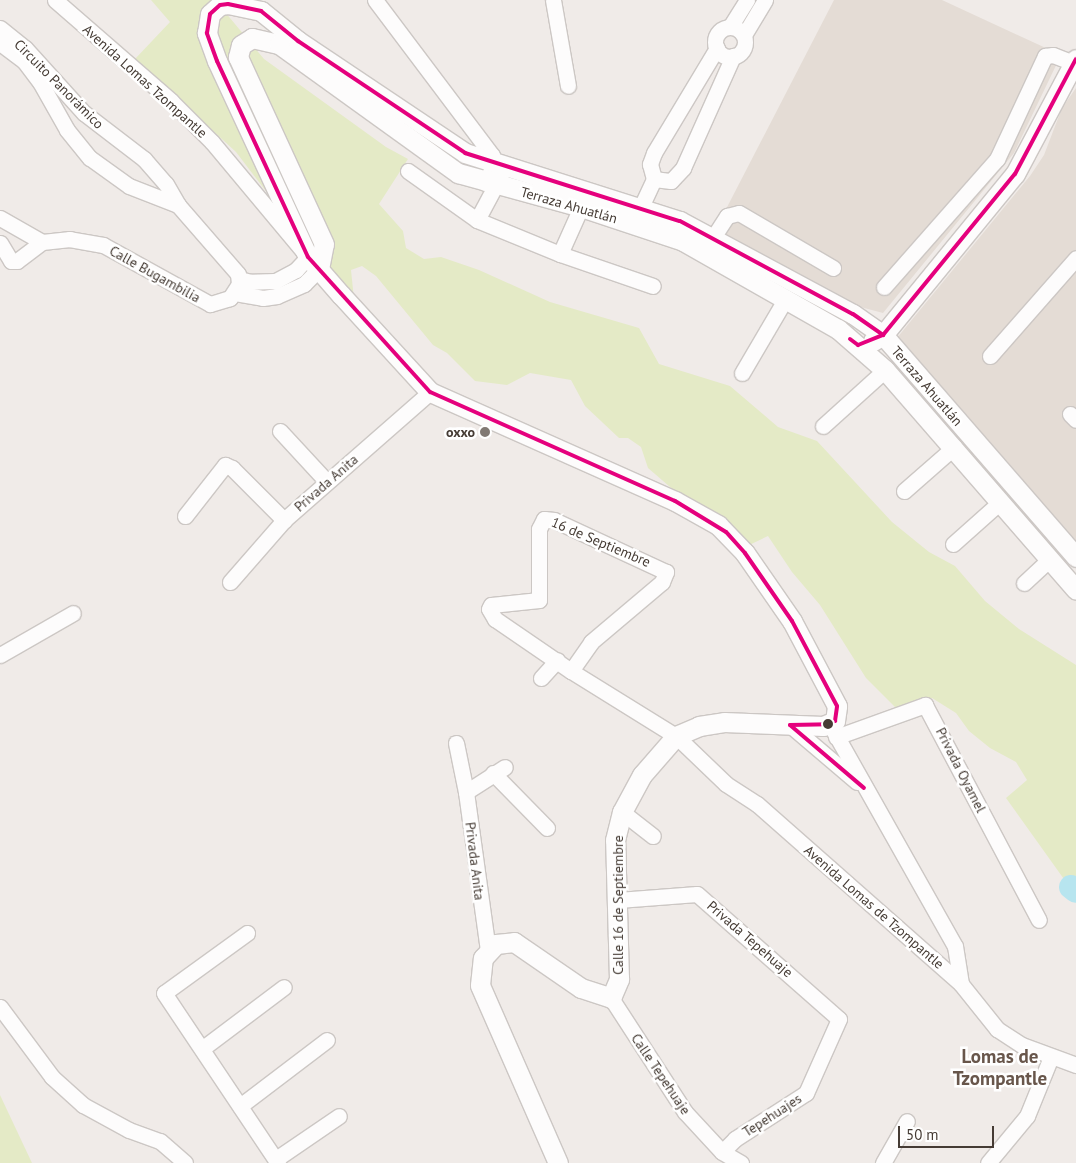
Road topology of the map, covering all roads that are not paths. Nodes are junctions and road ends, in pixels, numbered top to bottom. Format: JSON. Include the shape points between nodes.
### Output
{"nodes":[{"id":1,"x":55,"y":0,"type":"edge"},
{"id":2,"x":375,"y":0,"type":"edge"},
{"id":3,"x":553,"y":0,"type":"edge"},
{"id":4,"x":746,"y":0,"type":"edge"},
{"id":5,"x":765,"y":0,"type":"edge"},
{"id":6,"x":730,"y":27,"type":"junction"},
{"id":7,"x":1,"y":34,"type":"edge"},
{"id":8,"x":744,"y":35,"type":"junction"},
{"id":9,"x":717,"y":48,"type":"junction"},
{"id":10,"x":733,"y":56,"type":"junction"},
{"id":11,"x":1075,"y":61,"type":"edge"},
{"id":12,"x":568,"y":86,"type":"dead end"},
{"id":13,"x":500,"y":165,"type":"junction"},
{"id":14,"x":408,"y":171,"type":"dead end"},
{"id":15,"x":657,"y":180,"type":"junction"},
{"id":16,"x":491,"y":184,"type":"junction"},
{"id":17,"x":178,"y":206,"type":"junction"},
{"id":18,"x":581,"y":206,"type":"junction"},
{"id":19,"x":645,"y":208,"type":"junction"},
{"id":20,"x":1,"y":220,"type":"edge"},
{"id":21,"x":477,"y":220,"type":"junction"},
{"id":22,"x":714,"y":236,"type":"junction"},
{"id":23,"x":42,"y":242,"type":"junction"},
{"id":24,"x":0,"y":243,"type":"edge"},
{"id":25,"x":560,"y":254,"type":"junction"},
{"id":26,"x":1076,"y":258,"type":"edge"},
{"id":27,"x":313,"y":263,"type":"junction"},
{"id":28,"x":832,"y":268,"type":"dead end"},
{"id":29,"x":653,"y":286,"type":"dead end"},
{"id":30,"x":237,"y":287,"type":"junction"},
{"id":31,"x":884,"y":287,"type":"dead end"},
{"id":32,"x":786,"y":298,"type":"junction"},
{"id":33,"x":853,"y":314,"type":"junction"},
{"id":34,"x":838,"y":329,"type":"junction"},
{"id":35,"x":883,"y":335,"type":"junction"},
{"id":36,"x":858,"y":345,"type":"junction"},
{"id":37,"x":990,"y":356,"type":"dead end"},
{"id":38,"x":885,"y":370,"type":"junction"},
{"id":39,"x":742,"y":373,"type":"dead end"},
{"id":40,"x":430,"y":392,"type":"junction"},
{"id":41,"x":823,"y":426,"type":"dead end"},
{"id":42,"x":280,"y":430,"type":"dead end"},
{"id":43,"x":954,"y":447,"type":"junction"},
{"id":44,"x":327,"y":482,"type":"junction"},
{"id":45,"x":904,"y":491,"type":"dead end"},
{"id":46,"x":999,"y":503,"type":"junction"},
{"id":47,"x":185,"y":516,"type":"dead end"},
{"id":48,"x":284,"y":520,"type":"junction"},
{"id":49,"x":953,"y":544,"type":"dead end"},
{"id":50,"x":1076,"y":557,"type":"edge"},
{"id":51,"x":1050,"y":560,"type":"junction"},
{"id":52,"x":230,"y":582,"type":"dead end"},
{"id":53,"x":1024,"y":583,"type":"dead end"},
{"id":54,"x":1076,"y":590,"type":"edge"},
{"id":55,"x":73,"y":613,"type":"dead end"},
{"id":56,"x":0,"y":655,"type":"edge"},
{"id":57,"x":557,"y":660,"type":"junction"},
{"id":58,"x":571,"y":670,"type":"junction"},
{"id":59,"x":541,"y":678,"type":"dead end"},
{"id":60,"x":790,"y":725,"type":"junction"},
{"id":61,"x":834,"y":727,"type":"junction"},
{"id":62,"x":676,"y":736,"type":"junction"},
{"id":63,"x":456,"y":743,"type":"dead end"},
{"id":64,"x":864,"y":788,"type":"junction"},
{"id":65,"x":466,"y":792,"type":"junction"},
{"id":66,"x":622,"y":812,"type":"junction"},
{"id":67,"x":547,"y":828,"type":"dead end"},
{"id":68,"x":653,"y":836,"type":"dead end"},
{"id":69,"x":618,"y":900,"type":"junction"},
{"id":70,"x":1039,"y":920,"type":"dead end"},
{"id":71,"x":247,"y":933,"type":"dead end"},
{"id":72,"x":488,"y":950,"type":"junction"},
{"id":73,"x":961,"y":984,"type":"junction"},
{"id":74,"x":284,"y":987,"type":"dead end"},
{"id":75,"x":611,"y":998,"type":"junction"},
{"id":76,"x":0,"y":1007,"type":"edge"},
{"id":77,"x":839,"y":1019,"type":"joint"},
{"id":78,"x":326,"y":1040,"type":"dead end"},
{"id":79,"x":203,"y":1048,"type":"junction"},
{"id":80,"x":1052,"y":1057,"type":"junction"},
{"id":81,"x":1076,"y":1065,"type":"edge"},
{"id":82,"x":240,"y":1106,"type":"junction"},
{"id":83,"x":339,"y":1116,"type":"dead end"},
{"id":84,"x":907,"y":1121,"type":"dead end"},
{"id":85,"x":722,"y":1152,"type":"junction"},
{"id":86,"x":277,"y":1161,"type":"edge"},
{"id":87,"x":994,"y":1161,"type":"edge"},
{"id":88,"x":185,"y":1163,"type":"edge"},
{"id":89,"x":558,"y":1163,"type":"edge"},
{"id":90,"x":741,"y":1163,"type":"edge"},
{"id":91,"x":883,"y":1163,"type":"edge"}],
"edges":[{"from":1,"to":27,"type":"street","name":"Avenida Lomas Tzompantle","via":[[171,101],[212,142]]},
{"from":2,"to":13,"type":"street"},
{"from":3,"to":12,"type":"street"},
{"from":4,"to":6,"type":"street"},
{"from":5,"to":8,"type":"street"},
{"from":6,"to":8,"type":"street"},
{"from":6,"to":9,"type":"street","via":[[718,34]]},
{"from":7,"to":17,"type":"street","name":"Circuito Panorámico","via":[[84,113],[144,160],[166,184]]},
{"from":7,"to":17,"type":"street","name":"Circuito Panorámico","via":[[40,82],[67,130],[90,158],[129,186]]},
{"from":8,"to":10,"type":"street","via":[[744,48]]},
{"from":9,"to":10,"type":"street","via":[[724,55]]},
{"from":9,"to":15,"type":"street","via":[[654,153],[650,164]]},
{"from":10,"to":15,"type":"street","via":[[683,168],[676,178]]},
{"from":11,"to":31,"type":"street","via":[[1045,56],[997,159]]},
{"from":11,"to":35,"type":"street","via":[[1015,174]]},
{"from":13,"to":16,"type":"street"},
{"from":13,"to":19,"type":"street","name":"Terraza Ahuatlán"},
{"from":13,"to":27,"type":"street","name":"Terraza Ahuatlán","via":[[465,154],[298,41],[261,12],[237,5],[220,5],[210,14],[207,33]]},
{"from":14,"to":21,"type":"street"},
{"from":15,"to":19,"type":"street"},
{"from":16,"to":18,"type":"street","name":"Terraza Ahuatlán"},
{"from":16,"to":21,"type":"street"},
{"from":16,"to":27,"type":"street","name":"Terraza Ahuatlán","via":[[458,172],[278,44],[258,38],[246,40],[239,51],[241,65],[324,244]]},
{"from":17,"to":30,"type":"street","name":"Circuito Panorámico"},
{"from":18,"to":25,"type":"street"},
{"from":18,"to":32,"type":"street","name":"Terraza Ahuatlán","via":[[683,241]]},
{"from":19,"to":22,"type":"street","name":"Terraza Ahuatlán"},
{"from":20,"to":23,"type":"street"},
{"from":21,"to":25,"type":"street"},
{"from":22,"to":28,"type":"street","via":[[727,216],[739,213]]},
{"from":22,"to":33,"type":"street","name":"Terraza Ahuatlán"},
{"from":23,"to":24,"type":"street","via":[[17,261],[11,261]]},
{"from":23,"to":30,"type":"street","name":"Calle Bugambilia","via":[[70,239],[103,245],[210,304],[225,302]]},
{"from":25,"to":29,"type":"street"},
{"from":26,"to":37,"type":"street"},
{"from":27,"to":30,"type":"street","via":[[304,284],[278,296],[263,298]]},
{"from":27,"to":40,"type":"street"},
{"from":32,"to":34,"type":"street","name":"Terraza Ahuatlán"},
{"from":32,"to":39,"type":"street"},
{"from":33,"to":34,"type":"street"},
{"from":33,"to":35,"type":"street","name":"Terraza Ahuatlán"},
{"from":34,"to":36,"type":"street","name":"Terraza Ahuatlán"},
{"from":35,"to":36,"type":"street"},
{"from":35,"to":50,"type":"street","name":"Terraza Ahuatlán"},
{"from":36,"to":38,"type":"street","name":"Terraza Ahuatlán"},
{"from":38,"to":41,"type":"street"},
{"from":38,"to":43,"type":"street","name":"Terraza Ahuatlán"},
{"from":40,"to":44,"type":"street","name":"Privada Anita"},
{"from":40,"to":61,"type":"street","via":[[675,501],[718,525],[745,553],[792,621],[837,706]]},
{"from":42,"to":44,"type":"street"},
{"from":43,"to":45,"type":"street"},
{"from":43,"to":46,"type":"street","name":"Terraza Ahuatlán"},
{"from":44,"to":48,"type":"street","name":"Privada Anita"},
{"from":46,"to":49,"type":"street"},
{"from":46,"to":51,"type":"street","name":"Terraza Ahuatlán"},
{"from":47,"to":48,"type":"street","via":[[225,465],[232,468]]},
{"from":48,"to":52,"type":"street","name":"Privada Anita"},
{"from":51,"to":53,"type":"street"},
{"from":51,"to":54,"type":"street","name":"Terraza Ahuatlán"},
{"from":55,"to":56,"type":"street"},
{"from":57,"to":58,"type":"street","name":"16 de Septiembre"},
{"from":57,"to":58,"type":"street","name":"16 de Septiembre","via":[[495,619],[489,609],[496,604],[539,600],[539,529],[544,519],[549,518],[666,572],[662,582],[591,642]]},
{"from":57,"to":59,"type":"street"},
{"from":58,"to":62,"type":"street","name":"16 de Septiembre"},
{"from":60,"to":61,"type":"street"},
{"from":60,"to":62,"type":"street","via":[[718,723]]},
{"from":60,"to":64,"type":"street"},
{"from":61,"to":64,"type":"street"},
{"from":61,"to":70,"type":"street","name":"Privada Oyamel","via":[[925,704]]},
{"from":62,"to":66,"type":"street","name":"Calle 16 de Septiembre","via":[[642,775]]},
{"from":62,"to":73,"type":"street","name":"Avenida Lomas de Tzompantle","via":[[726,784],[757,804]]},
{"from":63,"to":65,"type":"street","name":"Privada Anita"},
{"from":64,"to":73,"type":"street","via":[[898,841],[955,946]]},
{"from":65,"to":67,"type":"street","via":[[499,770]]},
{"from":65,"to":72,"type":"street","name":"Privada Anita"},
{"from":66,"to":68,"type":"street"},
{"from":66,"to":69,"type":"street","name":"Calle 16 de Septiembre","via":[[615,840]]},
{"from":69,"to":75,"type":"street","name":"Calle 16 de Septiembre","via":[[619,979]]},
{"from":69,"to":77,"type":"street","name":"Privada Tepehuaje","via":[[697,894]]},
{"from":71,"to":79,"type":"street","via":[[164,993]]},
{"from":72,"to":75,"type":"street","via":[[504,942],[522,945],[580,988]]},
{"from":72,"to":89,"type":"street","via":[[480,966],[480,984]]},
{"from":73,"to":80,"type":"street","name":"Avenida Lomas de Tzompantle","via":[[996,1030],[1022,1046]]},
{"from":74,"to":79,"type":"street"},
{"from":75,"to":85,"type":"street","name":"Calle Tepehuaje","via":[[685,1112]]},
{"from":76,"to":88,"type":"street","via":[[52,1077],[83,1105],[129,1130],[160,1141]]},
{"from":77,"to":85,"type":"street","name":"Tepehuajes","via":[[806,1092],[735,1139]]},
{"from":78,"to":82,"type":"street"},
{"from":79,"to":82,"type":"street"},
{"from":80,"to":81,"type":"street","name":"Avenida Lomas de Tzompantle"},
{"from":80,"to":87,"type":"street","via":[[1027,1116]]},
{"from":82,"to":86,"type":"street"},
{"from":83,"to":86,"type":"street"},
{"from":84,"to":91,"type":"street"},
{"from":85,"to":90,"type":"street","name":"Calle Tepehuaje"}]}
